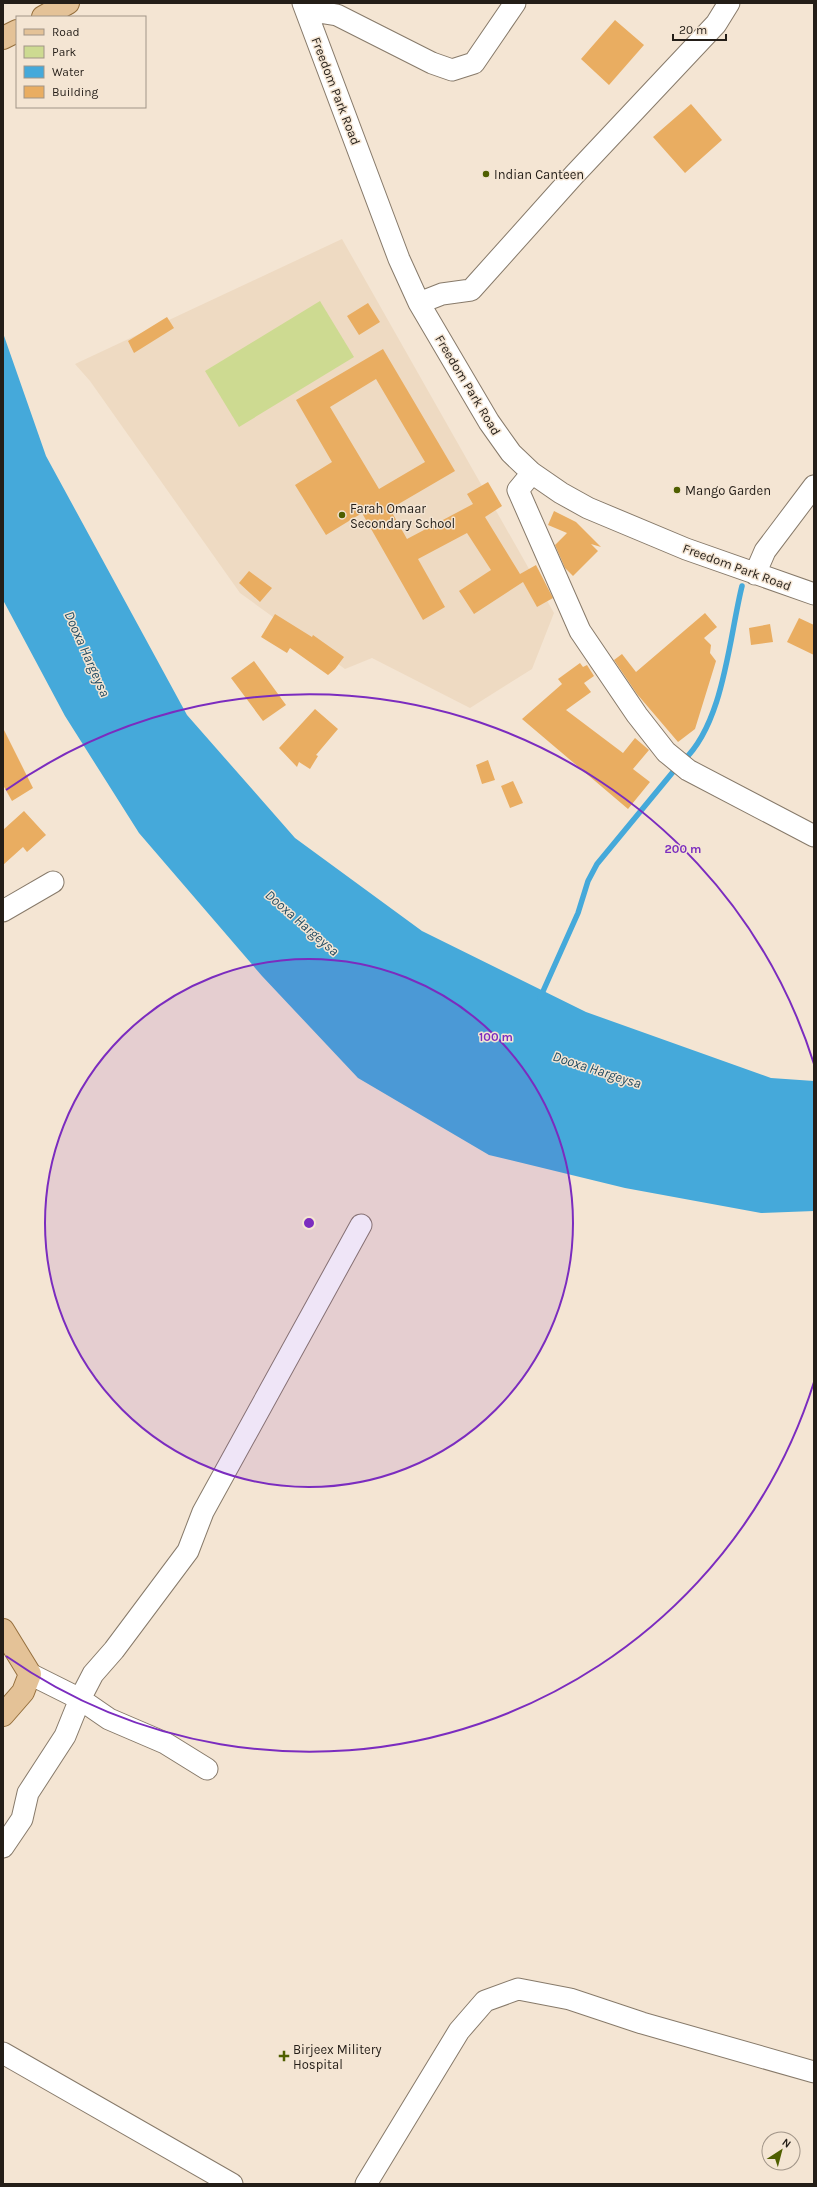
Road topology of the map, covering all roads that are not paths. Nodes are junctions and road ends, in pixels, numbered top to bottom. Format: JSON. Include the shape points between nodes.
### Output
{"nodes":[{"id":1,"x":68,"y":3,"type":"edge"},
{"id":2,"x":515,"y":3,"type":"edge"},
{"id":3,"x":729,"y":3,"type":"edge"},
{"id":4,"x":304,"y":7,"type":"edge"},
{"id":5,"x":45,"y":16,"type":"edge"},
{"id":6,"x":16,"y":32,"type":"edge"},
{"id":7,"x":3,"y":38,"type":"edge"},
{"id":8,"x":419,"y":303,"type":"junction"},
{"id":9,"x":532,"y":473,"type":"junction"},
{"id":10,"x":814,"y":486,"type":"edge"},
{"id":11,"x":755,"y":574,"type":"junction"},
{"id":12,"x":814,"y":594,"type":"edge"},
{"id":13,"x":814,"y":836,"type":"edge"},
{"id":14,"x":53,"y":882,"type":"dead end"},
{"id":15,"x":3,"y":911,"type":"edge"},
{"id":16,"x":361,"y":1225,"type":"dead end"},
{"id":17,"x":3,"y":1630,"type":"edge"},
{"id":18,"x":30,"y":1674,"type":"junction"},
{"id":19,"x":80,"y":1699,"type":"junction"},
{"id":20,"x":3,"y":1715,"type":"edge"},
{"id":21,"x":208,"y":1769,"type":"dead end"},
{"id":22,"x":3,"y":1847,"type":"edge"},
{"id":23,"x":3,"y":2053,"type":"edge"},
{"id":24,"x":814,"y":2072,"type":"edge"},
{"id":25,"x":232,"y":2184,"type":"edge"},
{"id":26,"x":366,"y":2184,"type":"edge"}],
"edges":[{"from":1,"to":5,"type":"main road"},
{"from":2,"to":4,"type":"street","via":[[474,63],[452,70],[432,63],[338,15]]},
{"from":3,"to":8,"type":"street","via":[[716,24],[574,175],[471,290],[442,294]]},
{"from":4,"to":8,"type":"street","name":"Freedom Park Road","via":[[399,259]]},
{"from":6,"to":7,"type":"main road"},
{"from":8,"to":9,"type":"street","name":"Freedom Park Road","via":[[488,422],[511,453]]},
{"from":9,"to":11,"type":"street","name":"Freedom Park Road","via":[[561,493],[621,524]]},
{"from":9,"to":13,"type":"street","via":[[518,490],[580,630],[637,715],[666,752],[688,770]]},
{"from":10,"to":11,"type":"street","via":[[765,551]]},
{"from":11,"to":12,"type":"street","name":"Freedom Park Road"},
{"from":14,"to":15,"type":"street"},
{"from":16,"to":19,"type":"street","via":[[203,1512],[188,1551],[93,1674]]},
{"from":17,"to":18,"type":"main road"},
{"from":18,"to":19,"type":"street"},
{"from":18,"to":20,"type":"main road","via":[[23,1692]]},
{"from":19,"to":21,"type":"street","via":[[109,1719],[165,1743]]},
{"from":19,"to":22,"type":"street","via":[[65,1736],[28,1792],[22,1819]]},
{"from":23,"to":25,"type":"street"},
{"from":24,"to":26,"type":"street","via":[[642,2023],[570,1999],[518,1989],[485,2001],[459,2031]]}]}
